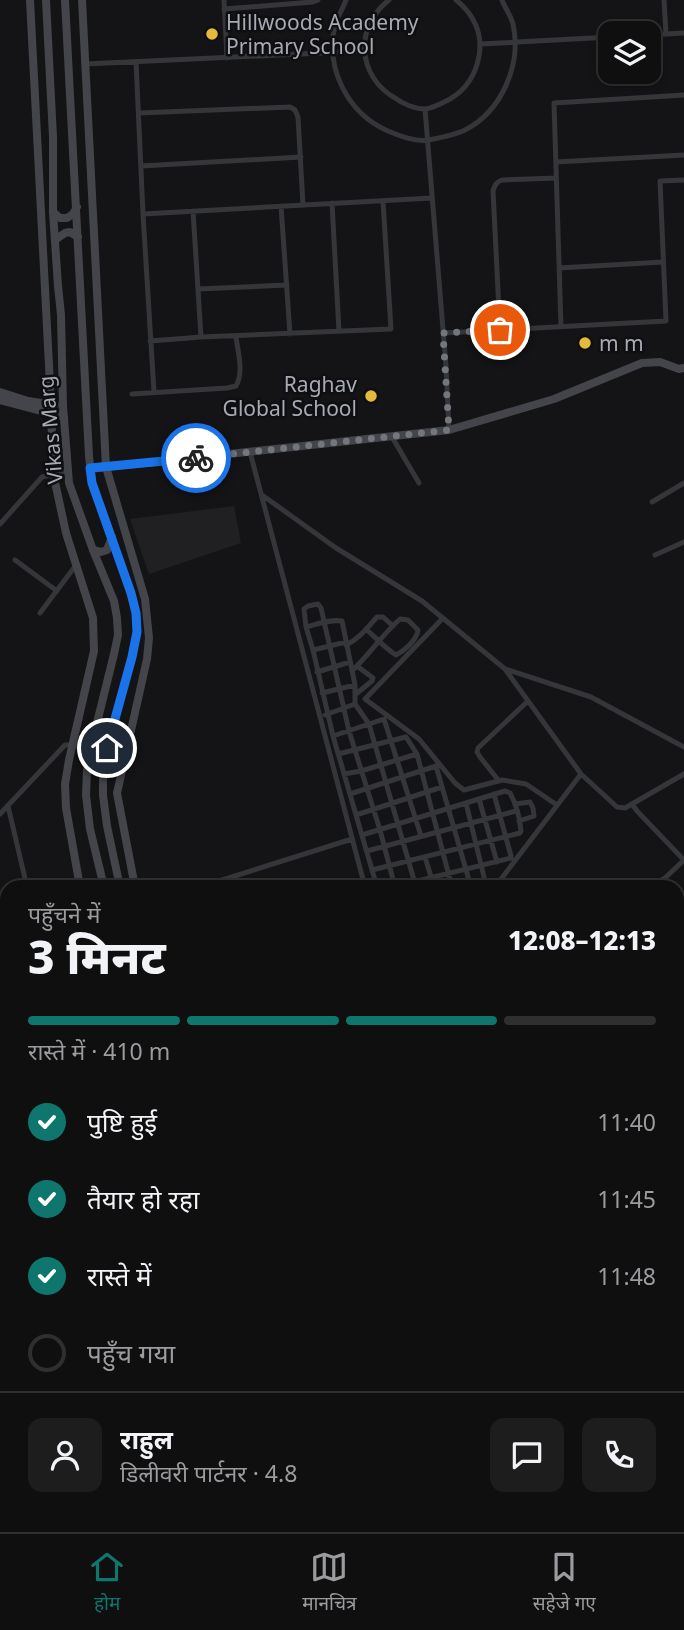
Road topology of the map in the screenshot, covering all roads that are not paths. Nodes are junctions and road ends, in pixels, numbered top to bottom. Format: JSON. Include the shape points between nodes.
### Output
{"nodes":[{"id":1,"x":30,"y":0,"type":"edge"},
{"id":2,"x":46,"y":0,"type":"edge"},
{"id":3,"x":65,"y":0,"type":"edge"},
{"id":4,"x":82,"y":0,"type":"edge"},
{"id":5,"x":224,"y":0,"type":"edge"},
{"id":6,"x":318,"y":0,"type":"edge"},
{"id":7,"x":346,"y":0,"type":"edge"},
{"id":8,"x":389,"y":0,"type":"edge"},
{"id":9,"x":456,"y":0,"type":"edge"},
{"id":10,"x":502,"y":0,"type":"edge"},
{"id":11,"x":664,"y":0,"type":"edge"},
{"id":12,"x":224,"y":9,"type":"junction"},
{"id":13,"x":684,"y":33,"type":"edge"},
{"id":14,"x":661,"y":34,"type":"edge"},
{"id":15,"x":666,"y":34,"type":"junction"},
{"id":16,"x":598,"y":38,"type":"edge"},
{"id":17,"x":515,"y":42,"type":"junction"},
{"id":18,"x":481,"y":44,"type":"junction"},
{"id":19,"x":364,"y":51,"type":"junction"},
{"id":20,"x":332,"y":53,"type":"junction"},
{"id":21,"x":227,"y":58,"type":"junction"},
{"id":22,"x":136,"y":62,"type":"junction"},
{"id":23,"x":85,"y":64,"type":"junction"},
{"id":24,"x":684,"y":95,"type":"edge"},
{"id":25,"x":425,"y":109,"type":"junction"},
{"id":26,"x":139,"y":113,"type":"junction"},
{"id":27,"x":427,"y":140,"type":"junction"},
{"id":28,"x":684,"y":155,"type":"edge"},
{"id":29,"x":301,"y":157,"type":"junction"},
{"id":30,"x":556,"y":162,"type":"junction"},
{"id":31,"x":141,"y":166,"type":"junction"},
{"id":32,"x":556,"y":178,"type":"junction"},
{"id":33,"x":684,"y":180,"type":"edge"},
{"id":34,"x":432,"y":198,"type":"junction"},
{"id":35,"x":383,"y":201,"type":"junction"},
{"id":36,"x":332,"y":204,"type":"junction"},
{"id":37,"x":303,"y":205,"type":"junction"},
{"id":38,"x":281,"y":206,"type":"junction"},
{"id":39,"x":77,"y":207,"type":"junction"},
{"id":40,"x":193,"y":211,"type":"junction"},
{"id":41,"x":53,"y":212,"type":"junction"},
{"id":42,"x":143,"y":214,"type":"junction"},
{"id":43,"x":78,"y":237,"type":"junction"},
{"id":44,"x":55,"y":240,"type":"junction"},
{"id":45,"x":663,"y":261,"type":"junction"},
{"id":46,"x":559,"y":268,"type":"junction"},
{"id":47,"x":287,"y":285,"type":"junction"},
{"id":48,"x":198,"y":289,"type":"junction"},
{"id":49,"x":561,"y":327,"type":"junction"},
{"id":50,"x":500,"y":330,"type":"junction"},
{"id":51,"x":339,"y":331,"type":"junction"},
{"id":52,"x":443,"y":333,"type":"junction"},
{"id":53,"x":290,"y":334,"type":"junction"},
{"id":54,"x":201,"y":337,"type":"junction"},
{"id":55,"x":236,"y":337,"type":"junction"},
{"id":56,"x":150,"y":341,"type":"junction"},
{"id":57,"x":684,"y":368,"type":"edge"},
{"id":58,"x":0,"y":392,"type":"edge"},
{"id":59,"x":153,"y":392,"type":"junction"},
{"id":60,"x":132,"y":394,"type":"dead end"},
{"id":61,"x":0,"y":400,"type":"edge"},
{"id":62,"x":50,"y":404,"type":"junction"},
{"id":63,"x":63,"y":406,"type":"junction"},
{"id":64,"x":51,"y":414,"type":"junction"},
{"id":65,"x":64,"y":417,"type":"junction"},
{"id":66,"x":449,"y":430,"type":"junction"},
{"id":67,"x":392,"y":437,"type":"junction"},
{"id":68,"x":250,"y":452,"type":"junction"},
{"id":69,"x":106,"y":467,"type":"junction"},
{"id":70,"x":90,"y":468,"type":"junction"},
{"id":71,"x":69,"y":470,"type":"junction"},
{"id":72,"x":53,"y":474,"type":"junction"},
{"id":73,"x":419,"y":483,"type":"dead end"},
{"id":74,"x":684,"y":483,"type":"edge"},
{"id":75,"x":262,"y":495,"type":"junction"},
{"id":76,"x":652,"y":502,"type":"dead end"},
{"id":77,"x":0,"y":524,"type":"edge"},
{"id":78,"x":112,"y":537,"type":"junction"},
{"id":79,"x":684,"y":542,"type":"edge"},
{"id":80,"x":93,"y":550,"type":"junction"},
{"id":81,"x":655,"y":555,"type":"dead end"},
{"id":82,"x":15,"y":559,"type":"dead end"},
{"id":83,"x":76,"y":565,"type":"junction"},
{"id":84,"x":57,"y":591,"type":"junction"},
{"id":85,"x":40,"y":613,"type":"dead end"},
{"id":86,"x":443,"y":618,"type":"junction"},
{"id":87,"x":324,"y":622,"type":"junction"},
{"id":88,"x":393,"y":626,"type":"junction"},
{"id":89,"x":306,"y":627,"type":"junction"},
{"id":90,"x":366,"y":629,"type":"junction"},
{"id":91,"x":379,"y":641,"type":"junction"},
{"id":92,"x":346,"y":643,"type":"junction"},
{"id":93,"x":329,"y":646,"type":"junction"},
{"id":94,"x":313,"y":650,"type":"junction"},
{"id":95,"x":350,"y":662,"type":"junction"},
{"id":96,"x":335,"y":667,"type":"junction"},
{"id":97,"x":355,"y":668,"type":"junction"},
{"id":98,"x":505,"y":669,"type":"junction"},
{"id":99,"x":317,"y":672,"type":"junction"},
{"id":100,"x":355,"y":685,"type":"junction"},
{"id":101,"x":340,"y":688,"type":"junction"},
{"id":102,"x":322,"y":693,"type":"junction"},
{"id":103,"x":356,"y":694,"type":"junction"},
{"id":104,"x":528,"y":701,"type":"junction"},
{"id":105,"x":355,"y":704,"type":"junction"},
{"id":106,"x":344,"y":709,"type":"junction"},
{"id":107,"x":327,"y":715,"type":"junction"},
{"id":108,"x":320,"y":717,"type":"junction"},
{"id":109,"x":369,"y":724,"type":"junction"},
{"id":110,"x":349,"y":731,"type":"junction"},
{"id":111,"x":333,"y":736,"type":"junction"},
{"id":112,"x":391,"y":740,"type":"junction"},
{"id":113,"x":72,"y":745,"type":"junction"},
{"id":114,"x":375,"y":745,"type":"junction"},
{"id":115,"x":684,"y":747,"type":"edge"},
{"id":116,"x":91,"y":749,"type":"junction"},
{"id":117,"x":355,"y":750,"type":"junction"},
{"id":118,"x":338,"y":754,"type":"junction"},
{"id":119,"x":417,"y":754,"type":"junction"},
{"id":120,"x":397,"y":760,"type":"junction"},
{"id":121,"x":381,"y":765,"type":"junction"},
{"id":122,"x":361,"y":771,"type":"junction"},
{"id":123,"x":421,"y":771,"type":"junction"},
{"id":124,"x":344,"y":774,"type":"junction"},
{"id":125,"x":582,"y":774,"type":"junction"},
{"id":126,"x":684,"y":774,"type":"edge"},
{"id":127,"x":402,"y":777,"type":"junction"},
{"id":128,"x":499,"y":781,"type":"junction"},
{"id":129,"x":386,"y":782,"type":"junction"},
{"id":130,"x":442,"y":787,"type":"junction"},
{"id":131,"x":368,"y":788,"type":"junction"},
{"id":132,"x":427,"y":792,"type":"junction"},
{"id":133,"x":350,"y":794,"type":"junction"},
{"id":134,"x":494,"y":794,"type":"junction"},
{"id":135,"x":409,"y":797,"type":"junction"},
{"id":136,"x":479,"y":799,"type":"junction"},
{"id":137,"x":392,"y":803,"type":"junction"},
{"id":138,"x":466,"y":803,"type":"junction"},
{"id":139,"x":514,"y":804,"type":"junction"},
{"id":140,"x":632,"y":804,"type":"junction"},
{"id":141,"x":557,"y":805,"type":"junction"},
{"id":142,"x":8,"y":806,"type":"junction"},
{"id":143,"x":374,"y":809,"type":"junction"},
{"id":144,"x":448,"y":809,"type":"junction"},
{"id":145,"x":516,"y":811,"type":"junction"},
{"id":146,"x":433,"y":813,"type":"junction"},
{"id":147,"x":0,"y":814,"type":"edge"},
{"id":148,"x":356,"y":815,"type":"junction"},
{"id":149,"x":500,"y":815,"type":"junction"},
{"id":150,"x":415,"y":819,"type":"junction"},
{"id":151,"x":485,"y":820,"type":"junction"},
{"id":152,"x":519,"y":821,"type":"junction"},
{"id":153,"x":471,"y":823,"type":"junction"},
{"id":154,"x":398,"y":824,"type":"junction"},
{"id":155,"x":454,"y":827,"type":"junction"},
{"id":156,"x":380,"y":830,"type":"junction"},
{"id":157,"x":438,"y":832,"type":"junction"},
{"id":158,"x":362,"y":835,"type":"junction"},
{"id":159,"x":421,"y":836,"type":"junction"},
{"id":160,"x":507,"y":837,"type":"junction"},
{"id":161,"x":352,"y":839,"type":"junction"},
{"id":162,"x":403,"y":841,"type":"junction"},
{"id":163,"x":491,"y":841,"type":"junction"},
{"id":164,"x":476,"y":844,"type":"junction"},
{"id":165,"x":384,"y":845,"type":"junction"},
{"id":166,"x":459,"y":848,"type":"junction"},
{"id":167,"x":367,"y":851,"type":"junction"},
{"id":168,"x":443,"y":852,"type":"junction"},
{"id":169,"x":425,"y":857,"type":"junction"},
{"id":170,"x":684,"y":860,"type":"edge"},
{"id":171,"x":408,"y":861,"type":"junction"},
{"id":172,"x":497,"y":862,"type":"junction"},
{"id":173,"x":390,"y":865,"type":"junction"},
{"id":174,"x":481,"y":866,"type":"junction"},
{"id":175,"x":465,"y":869,"type":"junction"},
{"id":176,"x":372,"y":870,"type":"junction"},
{"id":177,"x":449,"y":873,"type":"junction"},
{"id":178,"x":431,"y":878,"type":"junction"},
{"id":179,"x":25,"y":880,"type":"edge"},
{"id":180,"x":79,"y":880,"type":"edge"},
{"id":181,"x":102,"y":880,"type":"edge"},
{"id":182,"x":118,"y":880,"type":"edge"},
{"id":183,"x":134,"y":880,"type":"edge"},
{"id":184,"x":222,"y":880,"type":"edge"},
{"id":185,"x":363,"y":880,"type":"edge"},
{"id":186,"x":375,"y":880,"type":"edge"},
{"id":187,"x":393,"y":880,"type":"edge"},
{"id":188,"x":414,"y":880,"type":"edge"},
{"id":189,"x":426,"y":880,"type":"edge"},
{"id":190,"x":451,"y":880,"type":"edge"},
{"id":191,"x":469,"y":880,"type":"edge"},
{"id":192,"x":485,"y":880,"type":"edge"},
{"id":193,"x":500,"y":880,"type":"edge"},
{"id":194,"x":661,"y":880,"type":"edge"}],
"edges":[{"from":1,"to":62,"type":"street"},
{"from":2,"to":41,"type":"street","name":"Vikas Marg"},
{"from":3,"to":39,"type":"street","name":"Vikas Marg"},
{"from":4,"to":23,"type":"street"},
{"from":5,"to":12,"type":"street"},
{"from":6,"to":12,"type":"street"},
{"from":7,"to":20,"type":"street","via":[[336,24]]},
{"from":8,"to":19,"type":"street","via":[[371,19]]},
{"from":9,"to":18,"type":"street","via":[[472,17]]},
{"from":10,"to":17,"type":"street"},
{"from":11,"to":15,"type":"street"},
{"from":12,"to":21,"type":"street"},
{"from":13,"to":15,"type":"street"},
{"from":14,"to":15,"type":"street"},
{"from":16,"to":17,"type":"street"},
{"from":17,"to":18,"type":"street"},
{"from":17,"to":27,"type":"street","via":[[508,85],[490,111],[465,130]]},
{"from":18,"to":25,"type":"street","via":[[477,68],[467,85]]},
{"from":19,"to":20,"type":"street"},
{"from":19,"to":25,"type":"street","via":[[368,70],[386,93]]},
{"from":20,"to":21,"type":"street"},
{"from":20,"to":27,"type":"street","via":[[339,81],[353,106],[374,125],[403,137]]},
{"from":21,"to":22,"type":"street"},
{"from":22,"to":23,"type":"street"},
{"from":22,"to":26,"type":"street"},
{"from":23,"to":69,"type":"street"},
{"from":24,"to":30,"type":"street","via":[[554,103]]},
{"from":25,"to":27,"type":"street"},
{"from":26,"to":29,"type":"street","via":[[290,107],[298,117]]},
{"from":26,"to":31,"type":"street"},
{"from":27,"to":34,"type":"street"},
{"from":28,"to":30,"type":"street"},
{"from":29,"to":31,"type":"street"},
{"from":29,"to":37,"type":"street"},
{"from":30,"to":32,"type":"street"},
{"from":31,"to":42,"type":"street"},
{"from":32,"to":46,"type":"street"},
{"from":32,"to":50,"type":"street","via":[[502,180],[494,185]]},
{"from":33,"to":45,"type":"street","via":[[660,181]]},
{"from":34,"to":35,"type":"street"},
{"from":34,"to":52,"type":"street"},
{"from":35,"to":36,"type":"street"},
{"from":35,"to":51,"type":"street","via":[[391,329]]},
{"from":36,"to":37,"type":"street"},
{"from":36,"to":51,"type":"street"},
{"from":37,"to":38,"type":"street"},
{"from":38,"to":40,"type":"street"},
{"from":38,"to":47,"type":"street"},
{"from":39,"to":41,"type":"street","via":[[67,218]]},
{"from":39,"to":43,"type":"street","name":"Vikas Marg"},
{"from":40,"to":42,"type":"street"},
{"from":40,"to":48,"type":"street"},
{"from":41,"to":44,"type":"street","name":"Vikas Marg"},
{"from":42,"to":56,"type":"street"},
{"from":43,"to":44,"type":"street","via":[[70,232]]},
{"from":43,"to":70,"type":"street","name":"Vikas Marg"},
{"from":44,"to":63,"type":"street","name":"Vikas Marg"},
{"from":45,"to":46,"type":"street"},
{"from":45,"to":49,"type":"street","via":[[666,321]]},
{"from":46,"to":49,"type":"street"},
{"from":47,"to":48,"type":"street"},
{"from":47,"to":53,"type":"street"},
{"from":48,"to":54,"type":"street"},
{"from":49,"to":50,"type":"street"},
{"from":50,"to":52,"type":"street"},
{"from":51,"to":53,"type":"street"},
{"from":52,"to":66,"type":"street"},
{"from":53,"to":55,"type":"street"},
{"from":54,"to":55,"type":"street"},
{"from":54,"to":56,"type":"street"},
{"from":55,"to":59,"type":"street","via":[[240,374],[236,386]]},
{"from":56,"to":59,"type":"street"},
{"from":57,"to":66,"type":"street","via":[[642,363],[554,399]]},
{"from":58,"to":62,"type":"street"},
{"from":59,"to":60,"type":"street"},
{"from":61,"to":64,"type":"street"},
{"from":62,"to":63,"type":"street"},
{"from":62,"to":64,"type":"street"},
{"from":63,"to":65,"type":"street","name":"Vikas Marg"},
{"from":64,"to":65,"type":"street"},
{"from":64,"to":72,"type":"street"},
{"from":65,"to":71,"type":"street","name":"Vikas Marg"},
{"from":66,"to":67,"type":"street"},
{"from":67,"to":68,"type":"street"},
{"from":67,"to":73,"type":"street"},
{"from":68,"to":69,"type":"street"},
{"from":68,"to":75,"type":"street"},
{"from":69,"to":70,"type":"street"},
{"from":69,"to":183,"type":"street","via":[[145,599],[149,638],[117,793]]},
{"from":70,"to":78,"type":"street","name":"Vikas Marg"},
{"from":71,"to":72,"type":"street"},
{"from":71,"to":80,"type":"street","name":"Vikas Marg","via":[[69,483]]},
{"from":72,"to":77,"type":"street","via":[[42,477]]},
{"from":72,"to":83,"type":"street"},
{"from":74,"to":76,"type":"street"},
{"from":75,"to":86,"type":"street"},
{"from":75,"to":108,"type":"street"},
{"from":78,"to":80,"type":"street","via":[[107,550]]},
{"from":78,"to":182,"type":"street","name":"Vikas Marg","via":[[131,593],[137,632],[103,770],[107,827]]},
{"from":79,"to":81,"type":"street"},
{"from":80,"to":116,"type":"street","name":"Vikas Marg","via":[[114,601],[118,635]]},
{"from":82,"to":84,"type":"street"},
{"from":83,"to":84,"type":"street"},
{"from":83,"to":113,"type":"street","via":[[93,618],[94,651]]},
{"from":84,"to":85,"type":"street"},
{"from":86,"to":98,"type":"street"},
{"from":86,"to":128,"type":"street","via":[[365,699],[419,739],[464,790]]},
{"from":87,"to":89,"type":"street"},
{"from":87,"to":89,"type":"street","via":[[318,604],[308,606],[303,613]]},
{"from":87,"to":92,"type":"street","via":[[342,621]]},
{"from":87,"to":93,"type":"street"},
{"from":88,"to":90,"type":"street","via":[[377,617]]},
{"from":88,"to":91,"type":"street"},
{"from":88,"to":91,"type":"street","via":[[400,619],[408,620],[417,635],[396,655]]},
{"from":89,"to":94,"type":"street"},
{"from":90,"to":91,"type":"street"},
{"from":90,"to":92,"type":"street"},
{"from":91,"to":97,"type":"street"},
{"from":92,"to":93,"type":"street"},
{"from":92,"to":95,"type":"street"},
{"from":93,"to":94,"type":"street"},
{"from":93,"to":96,"type":"street"},
{"from":94,"to":99,"type":"street"},
{"from":95,"to":96,"type":"street"},
{"from":95,"to":97,"type":"street"},
{"from":96,"to":99,"type":"street"},
{"from":96,"to":101,"type":"street"},
{"from":97,"to":100,"type":"street"},
{"from":97,"to":103,"type":"street","via":[[373,678]]},
{"from":98,"to":104,"type":"street"},
{"from":98,"to":115,"type":"street","via":[[591,697]]},
{"from":99,"to":102,"type":"street"},
{"from":100,"to":101,"type":"street"},
{"from":100,"to":103,"type":"street"},
{"from":101,"to":102,"type":"street"},
{"from":101,"to":106,"type":"street"},
{"from":102,"to":107,"type":"street"},
{"from":103,"to":105,"type":"street"},
{"from":104,"to":125,"type":"street"},
{"from":104,"to":128,"type":"street","via":[[478,748]]},
{"from":105,"to":106,"type":"street"},
{"from":105,"to":109,"type":"street"},
{"from":106,"to":107,"type":"street"},
{"from":106,"to":110,"type":"street"},
{"from":107,"to":108,"type":"street"},
{"from":107,"to":111,"type":"street"},
{"from":108,"to":161,"type":"street"},
{"from":109,"to":110,"type":"street"},
{"from":109,"to":112,"type":"street","via":[[384,719]]},
{"from":109,"to":114,"type":"street"},
{"from":110,"to":111,"type":"street"},
{"from":110,"to":117,"type":"street"},
{"from":111,"to":118,"type":"street"},
{"from":112,"to":114,"type":"street"},
{"from":112,"to":119,"type":"street","via":[[407,737]]},
{"from":112,"to":120,"type":"street"},
{"from":113,"to":116,"type":"street"},
{"from":113,"to":142,"type":"street","via":[[60,749]]},
{"from":113,"to":180,"type":"street","via":[[66,807]]},
{"from":114,"to":117,"type":"street"},
{"from":114,"to":121,"type":"street"},
{"from":116,"to":181,"type":"street","name":"Vikas Marg","via":[[86,795]]},
{"from":117,"to":118,"type":"street"},
{"from":117,"to":122,"type":"street"},
{"from":118,"to":124,"type":"street"},
{"from":119,"to":120,"type":"street"},
{"from":119,"to":123,"type":"street"},
{"from":120,"to":121,"type":"street"},
{"from":120,"to":127,"type":"street"},
{"from":121,"to":122,"type":"street"},
{"from":121,"to":129,"type":"street"},
{"from":122,"to":124,"type":"street"},
{"from":122,"to":131,"type":"street"},
{"from":123,"to":127,"type":"street"},
{"from":123,"to":130,"type":"street","via":[[436,766]]},
{"from":123,"to":132,"type":"street"},
{"from":124,"to":133,"type":"street"},
{"from":125,"to":140,"type":"street","via":[[617,807]]},
{"from":125,"to":141,"type":"street"},
{"from":126,"to":140,"type":"street"},
{"from":127,"to":129,"type":"street"},
{"from":127,"to":135,"type":"street"},
{"from":128,"to":141,"type":"street","via":[[526,784]]},
{"from":129,"to":131,"type":"street"},
{"from":129,"to":137,"type":"street"},
{"from":130,"to":132,"type":"street"},
{"from":130,"to":144,"type":"street"},
{"from":131,"to":133,"type":"street"},
{"from":131,"to":143,"type":"street"},
{"from":132,"to":135,"type":"street"},
{"from":132,"to":146,"type":"street"},
{"from":133,"to":148,"type":"street"},
{"from":134,"to":136,"type":"street"},
{"from":134,"to":139,"type":"street","via":[[510,793]]},
{"from":134,"to":149,"type":"street"},
{"from":135,"to":137,"type":"street"},
{"from":135,"to":150,"type":"street"},
{"from":136,"to":138,"type":"street"},
{"from":136,"to":151,"type":"street"},
{"from":137,"to":143,"type":"street"},
{"from":137,"to":154,"type":"street"},
{"from":138,"to":144,"type":"street"},
{"from":138,"to":153,"type":"street"},
{"from":139,"to":145,"type":"street"},
{"from":139,"to":152,"type":"street","via":[[530,802],[533,808],[534,816]]},
{"from":140,"to":170,"type":"street"},
{"from":141,"to":193,"type":"street"},
{"from":142,"to":147,"type":"street"},
{"from":142,"to":179,"type":"street"},
{"from":143,"to":148,"type":"street"},
{"from":143,"to":156,"type":"street"},
{"from":144,"to":146,"type":"street"},
{"from":144,"to":155,"type":"street"},
{"from":145,"to":149,"type":"street"},
{"from":145,"to":152,"type":"street"},
{"from":146,"to":150,"type":"street"},
{"from":146,"to":157,"type":"street"},
{"from":148,"to":158,"type":"street"},
{"from":149,"to":151,"type":"street"},
{"from":149,"to":160,"type":"street"},
{"from":150,"to":154,"type":"street"},
{"from":150,"to":159,"type":"street"},
{"from":151,"to":153,"type":"street"},
{"from":151,"to":163,"type":"street"},
{"from":152,"to":160,"type":"street","via":[[521,831]]},
{"from":153,"to":155,"type":"street"},
{"from":153,"to":164,"type":"street"},
{"from":154,"to":156,"type":"street"},
{"from":154,"to":162,"type":"street"},
{"from":155,"to":157,"type":"street"},
{"from":155,"to":166,"type":"street"},
{"from":156,"to":158,"type":"street"},
{"from":156,"to":165,"type":"street"},
{"from":157,"to":159,"type":"street"},
{"from":157,"to":168,"type":"street"},
{"from":158,"to":167,"type":"street"},
{"from":159,"to":162,"type":"street"},
{"from":160,"to":163,"type":"street"},
{"from":160,"to":172,"type":"street","via":[[512,856]]},
{"from":161,"to":184,"type":"street"},
{"from":161,"to":185,"type":"street"},
{"from":162,"to":165,"type":"street"},
{"from":162,"to":171,"type":"street"},
{"from":163,"to":164,"type":"street"},
{"from":163,"to":172,"type":"street"},
{"from":164,"to":166,"type":"street"},
{"from":164,"to":174,"type":"street"},
{"from":165,"to":167,"type":"street"},
{"from":165,"to":173,"type":"street"},
{"from":166,"to":168,"type":"street"},
{"from":166,"to":175,"type":"street"},
{"from":167,"to":176,"type":"street"},
{"from":168,"to":169,"type":"street"},
{"from":168,"to":177,"type":"street"},
{"from":169,"to":171,"type":"street"},
{"from":169,"to":178,"type":"street"},
{"from":170,"to":194,"type":"street"},
{"from":171,"to":173,"type":"street"},
{"from":171,"to":188,"type":"street"},
{"from":172,"to":174,"type":"street"},
{"from":173,"to":176,"type":"street"},
{"from":173,"to":187,"type":"street"},
{"from":174,"to":175,"type":"street"},
{"from":174,"to":192,"type":"street"},
{"from":175,"to":177,"type":"street"},
{"from":175,"to":191,"type":"street"},
{"from":176,"to":186,"type":"street"},
{"from":177,"to":178,"type":"street"},
{"from":177,"to":190,"type":"street"},
{"from":178,"to":189,"type":"street"}]}
